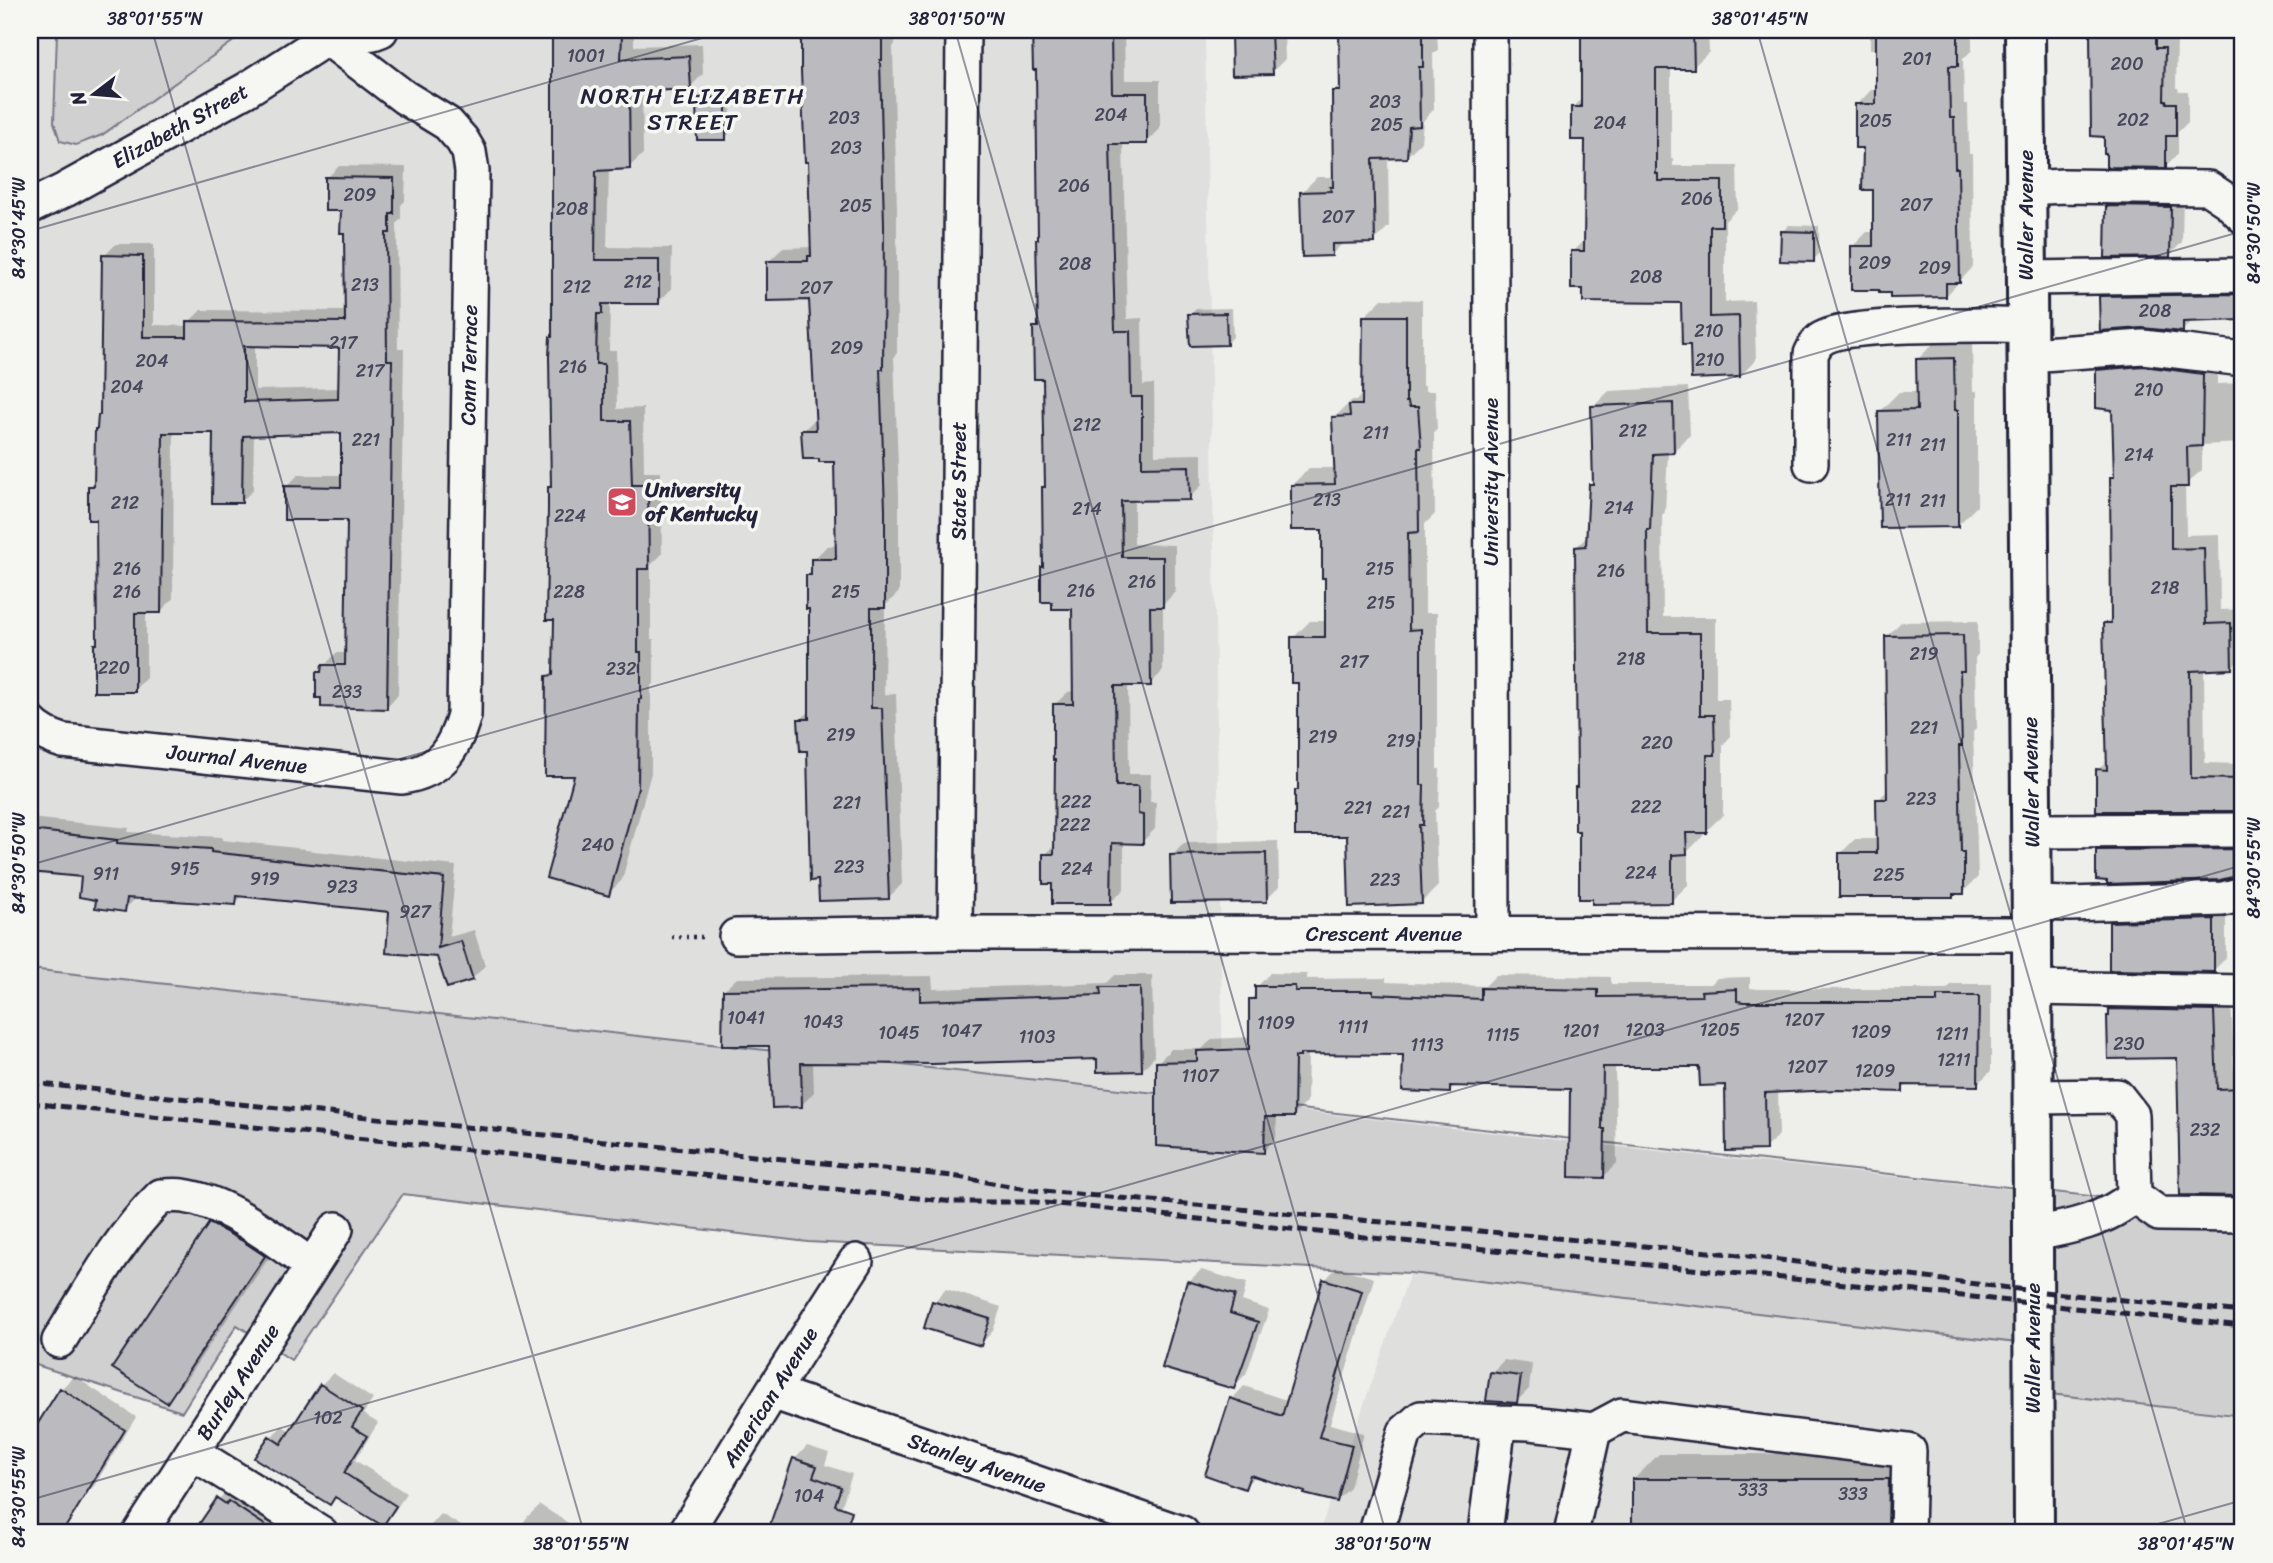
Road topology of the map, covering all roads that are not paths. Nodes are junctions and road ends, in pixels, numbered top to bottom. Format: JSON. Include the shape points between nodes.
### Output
{"nodes":[{"id":1,"x":381,"y":30,"type":"edge"},
{"id":2,"x":963,"y":30,"type":"edge"},
{"id":3,"x":1490,"y":30,"type":"edge"},
{"id":4,"x":2025,"y":30,"type":"edge"},
{"id":5,"x":327,"y":33,"type":"edge"},
{"id":6,"x":2026,"y":188,"type":"junction"},
{"id":7,"x":30,"y":207,"type":"edge"},
{"id":8,"x":2243,"y":216,"type":"edge"},
{"id":9,"x":2243,"y":275,"type":"edge"},
{"id":10,"x":2027,"y":278,"type":"junction"},
{"id":11,"x":2027,"y":340,"type":"junction"},
{"id":12,"x":2243,"y":359,"type":"edge"},
{"id":13,"x":1811,"y":464,"type":"dead end"},
{"id":14,"x":30,"y":722,"type":"edge"},
{"id":15,"x":445,"y":758,"type":"joint"},
{"id":16,"x":2031,"y":831,"type":"junction"},
{"id":17,"x":2243,"y":831,"type":"edge"},
{"id":18,"x":2243,"y":894,"type":"edge"},
{"id":19,"x":2032,"y":918,"type":"junction"},
{"id":20,"x":955,"y":933,"type":"junction"},
{"id":21,"x":1493,"y":934,"type":"junction"},
{"id":22,"x":736,"y":936,"type":"dead end"},
{"id":23,"x":2032,"y":988,"type":"junction"},
{"id":24,"x":2243,"y":992,"type":"edge"},
{"id":25,"x":2033,"y":1097,"type":"junction"},
{"id":26,"x":2134,"y":1196,"type":"junction"},
{"id":27,"x":2243,"y":1214,"type":"edge"},
{"id":28,"x":336,"y":1230,"type":"dead end"},
{"id":29,"x":2033,"y":1234,"type":"junction"},
{"id":30,"x":856,"y":1261,"type":"dead end"},
{"id":31,"x":312,"y":1266,"type":"junction"},
{"id":32,"x":59,"y":1341,"type":"dead end"},
{"id":33,"x":772,"y":1392,"type":"junction"},
{"id":34,"x":1499,"y":1422,"type":"junction"},
{"id":35,"x":1594,"y":1430,"type":"junction"},
{"id":36,"x":193,"y":1453,"type":"junction"},
{"id":37,"x":140,"y":1533,"type":"edge"},
{"id":38,"x":321,"y":1533,"type":"edge"},
{"id":39,"x":685,"y":1533,"type":"edge"},
{"id":40,"x":1182,"y":1533,"type":"edge"},
{"id":41,"x":1376,"y":1533,"type":"edge"},
{"id":42,"x":1485,"y":1533,"type":"edge"},
{"id":43,"x":1571,"y":1533,"type":"edge"},
{"id":44,"x":1907,"y":1533,"type":"edge"},
{"id":45,"x":2034,"y":1533,"type":"edge"}],
"edges":[{"from":1,"to":5,"type":"street","name":"Elizabeth Street"},
{"from":2,"to":20,"type":"street","name":"State Street"},
{"from":3,"to":21,"type":"street","name":"University Avenue"},
{"from":4,"to":6,"type":"main road","name":"Waller Avenue"},
{"from":5,"to":7,"type":"street","name":"Elizabeth Street","via":[[246,90]]},
{"from":5,"to":15,"type":"street","name":"Conn Terrace","via":[[404,97],[448,124],[469,152],[464,715]]},
{"from":6,"to":8,"type":"street","via":[[2208,188]]},
{"from":6,"to":10,"type":"main road","name":"Waller Avenue"},
{"from":9,"to":10,"type":"street"},
{"from":10,"to":11,"type":"main road","name":"Waller Avenue"},
{"from":11,"to":12,"type":"street"},
{"from":11,"to":13,"type":"street","via":[[1965,325],[1844,331],[1819,340],[1811,354]]},
{"from":11,"to":16,"type":"main road","name":"Waller Avenue"},
{"from":14,"to":15,"type":"street","name":"Journal Avenue","via":[[63,741],[401,776],[413,775]]},
{"from":16,"to":17,"type":"street"},
{"from":16,"to":19,"type":"main road","name":"Waller Avenue"},
{"from":18,"to":19,"type":"street","name":"Crescent Avenue","via":[[2223,899],[2070,904]]},
{"from":19,"to":21,"type":"street","name":"Crescent Avenue"},
{"from":19,"to":23,"type":"main road","name":"Waller Avenue"},
{"from":20,"to":21,"type":"street","name":"Crescent Avenue"},
{"from":20,"to":22,"type":"street","name":"Crescent Avenue"},
{"from":23,"to":24,"type":"street"},
{"from":23,"to":25,"type":"main road","name":"Waller Avenue"},
{"from":25,"to":26,"type":"street","via":[[2117,1096],[2132,1115]]},
{"from":25,"to":29,"type":"main road","name":"Waller Avenue"},
{"from":26,"to":27,"type":"street","via":[[2159,1214]]},
{"from":26,"to":29,"type":"street","via":[[2123,1206],[2069,1228]]},
{"from":28,"to":31,"type":"street","name":"Burley Avenue"},
{"from":29,"to":45,"type":"main road","name":"Waller Avenue"},
{"from":30,"to":33,"type":"street","name":"American Avenue"},
{"from":31,"to":32,"type":"street","via":[[254,1225],[206,1202],[161,1196],[105,1267]]},
{"from":31,"to":36,"type":"street","name":"Burley Avenue"},
{"from":33,"to":39,"type":"street","name":"American Avenue"},
{"from":33,"to":40,"type":"street","name":"Stanley Avenue"},
{"from":34,"to":35,"type":"street"},
{"from":34,"to":41,"type":"street","via":[[1421,1418],[1405,1432]]},
{"from":34,"to":42,"type":"street"},
{"from":35,"to":43,"type":"street"},
{"from":35,"to":44,"type":"street","via":[[1622,1415],[1909,1451]]},
{"from":36,"to":37,"type":"street","name":"Burley Avenue"},
{"from":36,"to":38,"type":"street"}]}
